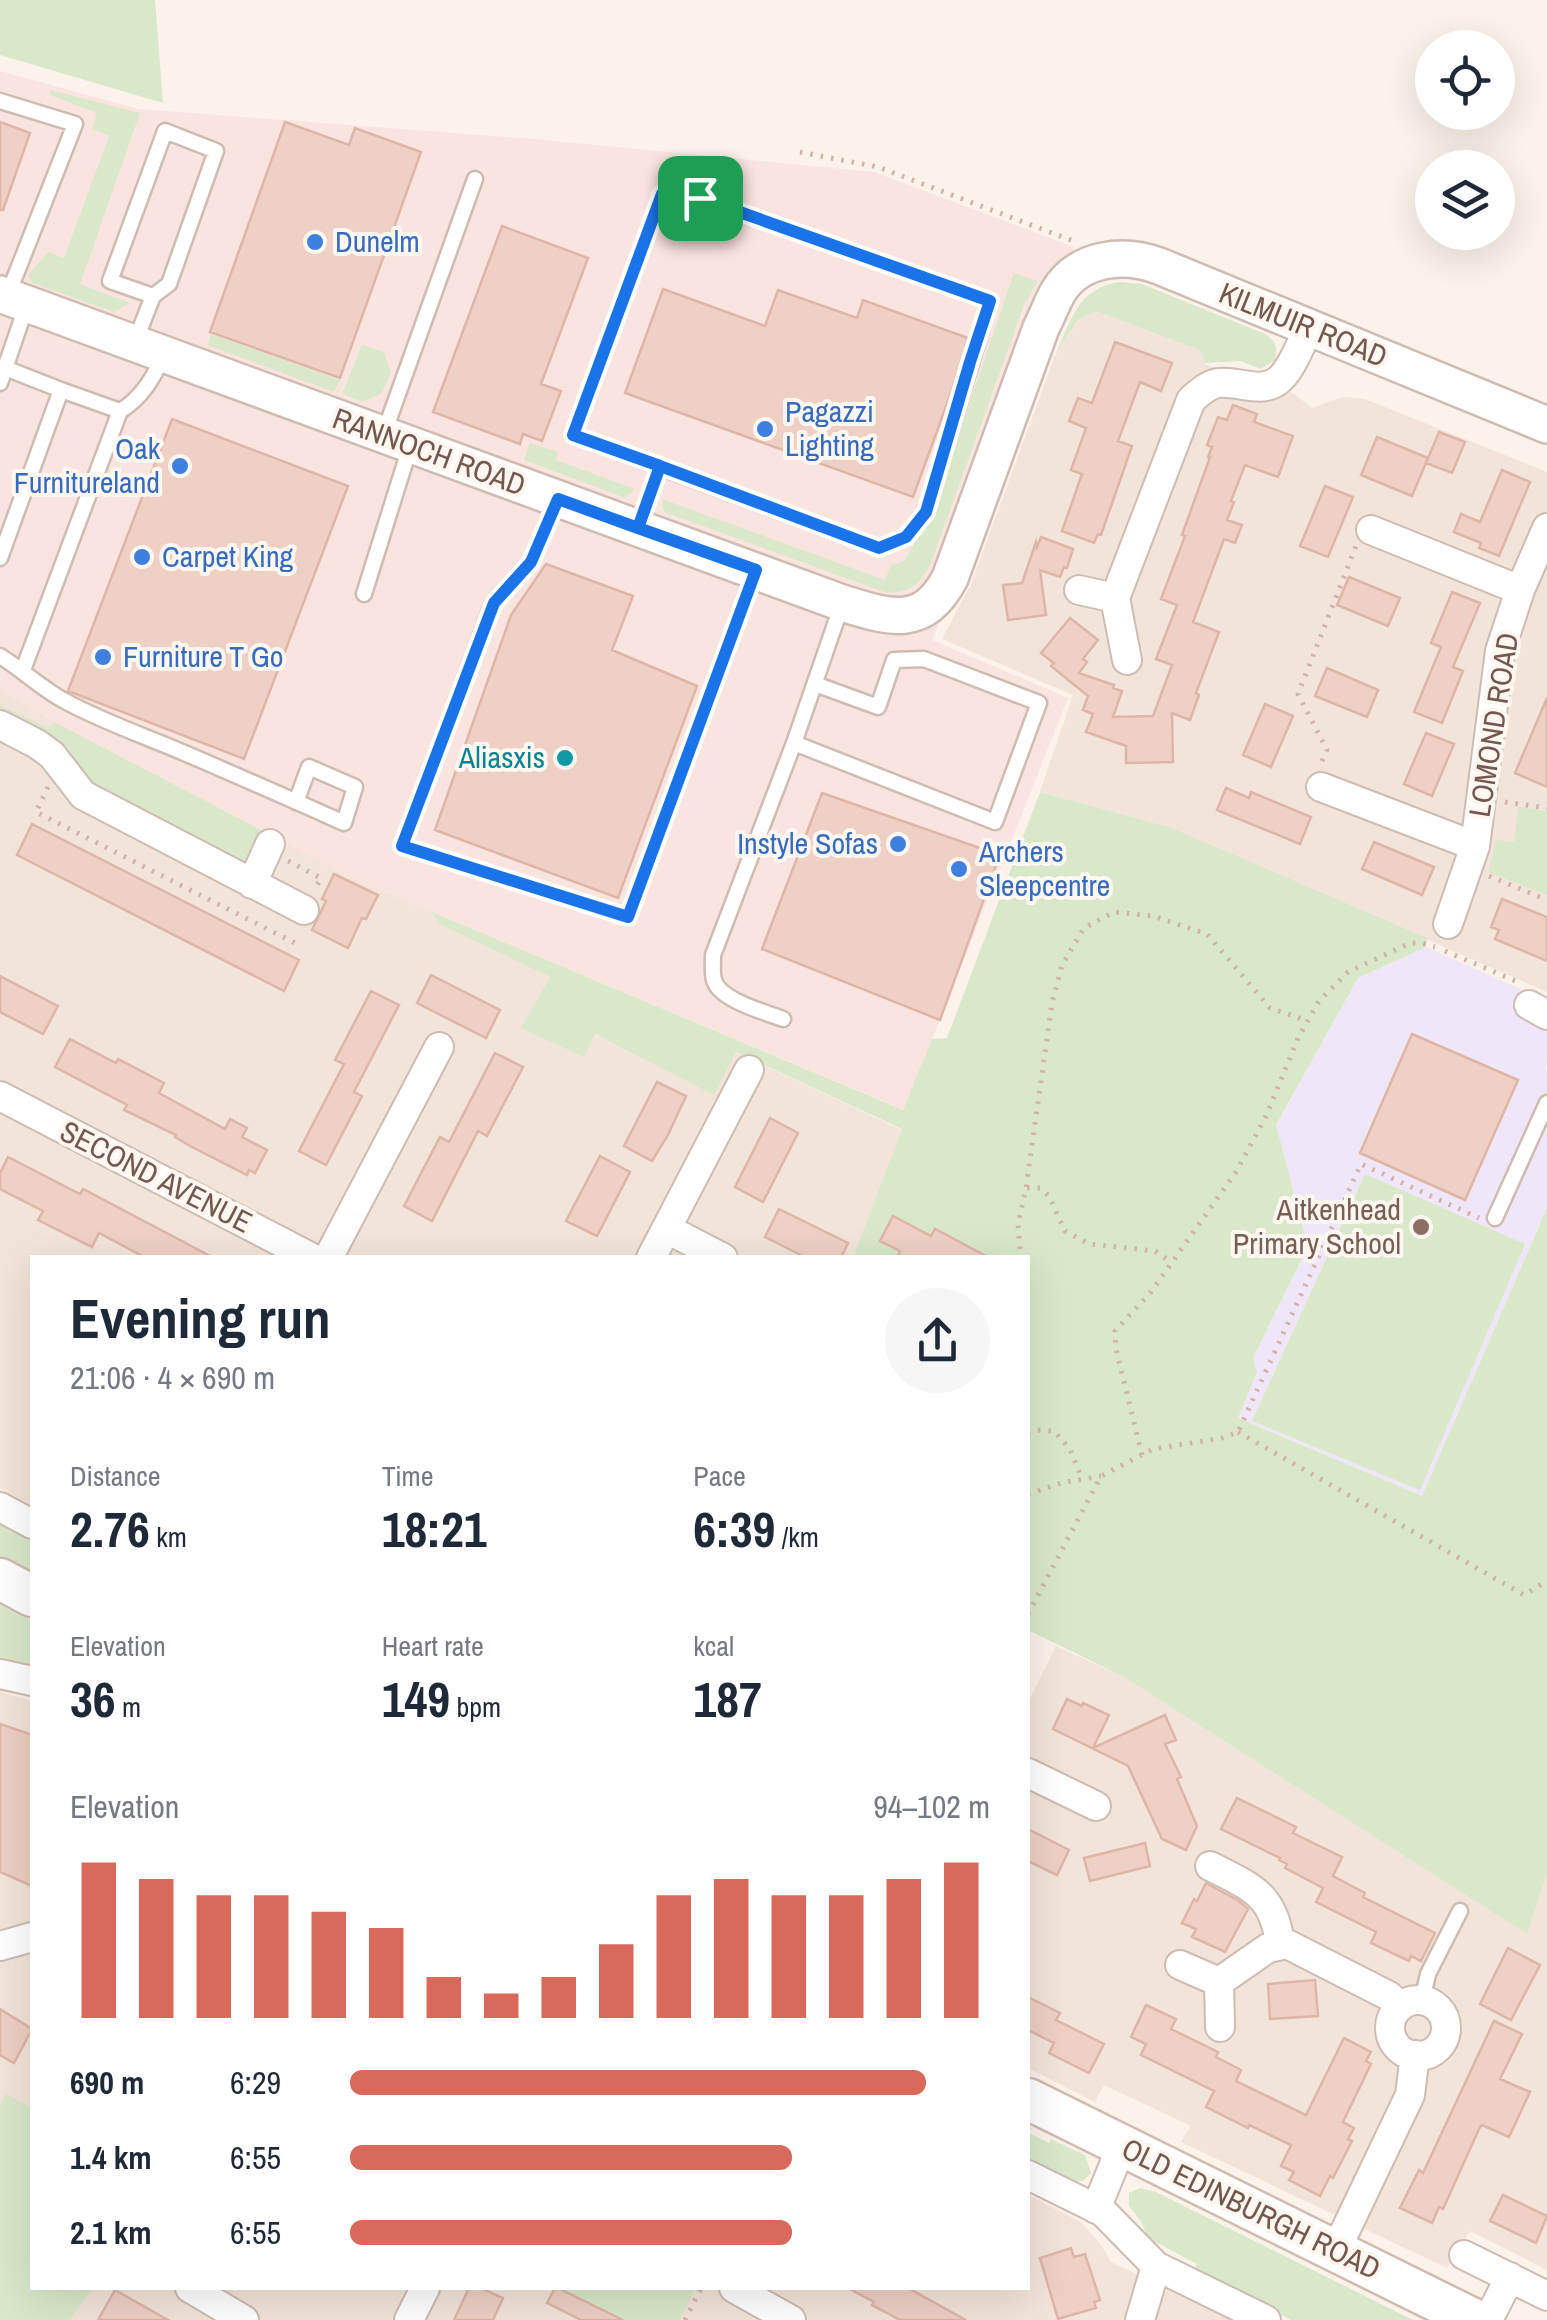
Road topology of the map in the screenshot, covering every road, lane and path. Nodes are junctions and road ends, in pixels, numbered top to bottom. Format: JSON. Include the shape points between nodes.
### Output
{"nodes":[{"id":1,"x":0,"y":100,"type":"edge"},
{"id":2,"x":800,"y":152,"type":"dead end"},
{"id":3,"x":475,"y":180,"type":"dead end"},
{"id":4,"x":1093,"y":264,"type":"junction"},
{"id":5,"x":154,"y":296,"type":"junction"},
{"id":6,"x":11,"y":299,"type":"edge"},
{"id":7,"x":1309,"y":328,"type":"junction"},
{"id":8,"x":149,"y":349,"type":"junction"},
{"id":9,"x":5,"y":368,"type":"junction"},
{"id":10,"x":0,"y":383,"type":"edge"},
{"id":11,"x":61,"y":390,"type":"junction"},
{"id":12,"x":120,"y":412,"type":"junction"},
{"id":13,"x":1547,"y":425,"type":"edge"},
{"id":14,"x":397,"y":441,"type":"junction"},
{"id":15,"x":660,"y":466,"type":"junction"},
{"id":16,"x":558,"y":499,"type":"junction"},
{"id":17,"x":638,"y":528,"type":"junction"},
{"id":18,"x":1547,"y":528,"type":"edge"},
{"id":19,"x":1370,"y":530,"type":"joint"},
{"id":20,"x":0,"y":558,"type":"edge"},
{"id":21,"x":756,"y":570,"type":"junction"},
{"id":22,"x":1079,"y":590,"type":"dead end"},
{"id":23,"x":1520,"y":590,"type":"junction"},
{"id":24,"x":364,"y":594,"type":"dead end"},
{"id":25,"x":1116,"y":598,"type":"junction"},
{"id":26,"x":842,"y":603,"type":"junction"},
{"id":27,"x":0,"y":656,"type":"edge"},
{"id":28,"x":1128,"y":660,"type":"dead end"},
{"id":29,"x":23,"y":670,"type":"junction"},
{"id":30,"x":815,"y":684,"type":"junction"},
{"id":31,"x":0,"y":725,"type":"edge"},
{"id":32,"x":794,"y":743,"type":"junction"},
{"id":33,"x":1323,"y":743,"type":"dead end"},
{"id":34,"x":59,"y":764,"type":"junction"},
{"id":35,"x":1321,"y":786,"type":"dead end"},
{"id":36,"x":1483,"y":799,"type":"junction"},
{"id":37,"x":296,"y":802,"type":"junction"},
{"id":38,"x":1547,"y":808,"type":"edge"},
{"id":39,"x":270,"y":844,"type":"dead end"},
{"id":40,"x":1472,"y":857,"type":"junction"},
{"id":41,"x":252,"y":884,"type":"junction"},
{"id":42,"x":1547,"y":900,"type":"edge"},
{"id":43,"x":304,"y":910,"type":"dead end"},
{"id":44,"x":1448,"y":924,"type":"dead end"},
{"id":45,"x":299,"y":945,"type":"dead end"},
{"id":46,"x":1538,"y":1010,"type":"edge"},
{"id":47,"x":783,"y":1019,"type":"dead end"},
{"id":48,"x":1308,"y":1020,"type":"junction"},
{"id":49,"x":439,"y":1047,"type":"dead end"},
{"id":50,"x":749,"y":1070,"type":"dead end"},
{"id":51,"x":0,"y":1096,"type":"edge"},
{"id":52,"x":1547,"y":1104,"type":"edge"},
{"id":53,"x":1026,"y":1188,"type":"junction"},
{"id":54,"x":1495,"y":1218,"type":"joint"},
{"id":55,"x":667,"y":1229,"type":"junction"},
{"id":56,"x":1020,"y":1249,"type":"dead end"},
{"id":57,"x":306,"y":1255,"type":"edge"},
{"id":58,"x":330,"y":1255,"type":"edge"},
{"id":59,"x":653,"y":1255,"type":"edge"},
{"id":60,"x":717,"y":1255,"type":"edge"},
{"id":61,"x":1172,"y":1262,"type":"junction"},
{"id":62,"x":1030,"y":1432,"type":"edge"},
{"id":63,"x":1238,"y":1432,"type":"junction"},
{"id":64,"x":1142,"y":1455,"type":"junction"},
{"id":65,"x":1101,"y":1476,"type":"junction"},
{"id":66,"x":1082,"y":1479,"type":"junction"},
{"id":67,"x":1030,"y":1493,"type":"edge"},
{"id":68,"x":0,"y":1507,"type":"edge"},
{"id":69,"x":30,"y":1523,"type":"edge"},
{"id":70,"x":0,"y":1580,"type":"edge"},
{"id":71,"x":1547,"y":1581,"type":"edge"},
{"id":72,"x":30,"y":1595,"type":"edge"},
{"id":73,"x":1030,"y":1610,"type":"edge"},
{"id":74,"x":0,"y":1674,"type":"edge"},
{"id":75,"x":30,"y":1681,"type":"edge"},
{"id":76,"x":1030,"y":1774,"type":"edge"},
{"id":77,"x":1096,"y":1806,"type":"dead end"},
{"id":78,"x":1210,"y":1866,"type":"dead end"},
{"id":79,"x":1460,"y":1910,"type":"dead end"},
{"id":80,"x":30,"y":1938,"type":"edge"},
{"id":81,"x":1280,"y":1944,"type":"junction"},
{"id":82,"x":0,"y":1946,"type":"edge"},
{"id":83,"x":1180,"y":1965,"type":"dead end"},
{"id":84,"x":1220,"y":1982,"type":"junction"},
{"id":85,"x":1411,"y":2003,"type":"junction"},
{"id":86,"x":1220,"y":2028,"type":"dead end"},
{"id":87,"x":1415,"y":2055,"type":"junction"},
{"id":88,"x":1030,"y":2099,"type":"edge"},
{"id":89,"x":1122,"y":2146,"type":"junction"},
{"id":90,"x":1030,"y":2176,"type":"edge"},
{"id":91,"x":1096,"y":2208,"type":"junction"},
{"id":92,"x":1336,"y":2250,"type":"junction"},
{"id":93,"x":1464,"y":2254,"type":"dead end"},
{"id":94,"x":1156,"y":2266,"type":"junction"},
{"id":95,"x":1510,"y":2278,"type":"junction"},
{"id":96,"x":193,"y":2290,"type":"edge"},
{"id":97,"x":425,"y":2290,"type":"edge"},
{"id":98,"x":700,"y":2290,"type":"edge"},
{"id":99,"x":737,"y":2290,"type":"edge"},
{"id":100,"x":1547,"y":2296,"type":"edge"},
{"id":101,"x":773,"y":2316,"type":"edge"},
{"id":102,"x":244,"y":2320,"type":"edge"},
{"id":103,"x":409,"y":2320,"type":"edge"},
{"id":104,"x":685,"y":2320,"type":"edge"},
{"id":105,"x":1140,"y":2320,"type":"edge"},
{"id":106,"x":1266,"y":2320,"type":"edge"},
{"id":107,"x":1475,"y":2320,"type":"edge"},
{"id":108,"x":1488,"y":2320,"type":"edge"}],
"edges":[{"from":1,"to":6,"type":"lane","via":[[75,124]]},
{"from":2,"to":4,"type":"path","via":[[878,167],[1075,239]]},
{"from":3,"to":14,"type":"lane"},
{"from":4,"to":7,"type":"street","name":"KILMUIR ROAD","via":[[1144,260]]},
{"from":4,"to":26,"type":"street","name":"RANNOCH ROAD","via":[[1060,288],[1041,328],[942,594],[920,611],[892,617]]},
{"from":5,"to":5,"type":"lane","via":[[110,282],[165,131],[216,151],[169,284]]},
{"from":5,"to":8,"type":"lane"},
{"from":6,"to":8,"type":"street","name":"RANNOCH ROAD"},
{"from":6,"to":9,"type":"lane"},
{"from":7,"to":13,"type":"street","name":"KILMUIR ROAD"},
{"from":7,"to":25,"type":"street","via":[[1274,383],[1214,383],[1191,400]]},
{"from":8,"to":12,"type":"lane","via":[[144,390]]},
{"from":8,"to":14,"type":"street","name":"RANNOCH ROAD"},
{"from":9,"to":10,"type":"lane"},
{"from":9,"to":11,"type":"lane"},
{"from":11,"to":12,"type":"lane"},
{"from":11,"to":20,"type":"lane"},
{"from":12,"to":29,"type":"lane"},
{"from":14,"to":16,"type":"street","name":"RANNOCH ROAD"},
{"from":14,"to":24,"type":"lane"},
{"from":15,"to":15,"type":"lane","via":[[573,435],[662,194],[704,199],[990,301],[926,512],[906,537],[879,548]]},
{"from":15,"to":17,"type":"lane"},
{"from":16,"to":17,"type":"street","name":"RANNOCH ROAD"},
{"from":16,"to":21,"type":"lane","via":[[531,562],[494,603],[402,846],[628,917]]},
{"from":17,"to":21,"type":"street","name":"RANNOCH ROAD"},
{"from":18,"to":23,"type":"street","name":"LOMOND ROAD"},
{"from":19,"to":23,"type":"street"},
{"from":19,"to":33,"type":"path","via":[[1363,528],[1298,694]]},
{"from":21,"to":26,"type":"street","name":"RANNOCH ROAD"},
{"from":22,"to":25,"type":"street"},
{"from":23,"to":36,"type":"street","name":"LOMOND ROAD","via":[[1500,651]]},
{"from":25,"to":28,"type":"street"},
{"from":26,"to":30,"type":"lane"},
{"from":27,"to":29,"type":"lane"},
{"from":29,"to":37,"type":"lane","via":[[58,698],[115,726]]},
{"from":30,"to":32,"type":"lane"},
{"from":30,"to":32,"type":"lane","via":[[878,706],[894,660],[924,659],[1039,702],[996,822]]},
{"from":31,"to":34,"type":"street"},
{"from":32,"to":47,"type":"lane","via":[[713,956],[718,989]]},
{"from":34,"to":41,"type":"street","via":[[84,795]]},
{"from":34,"to":45,"type":"path","via":[[36,812]]},
{"from":35,"to":40,"type":"street"},
{"from":36,"to":38,"type":"path"},
{"from":36,"to":40,"type":"street","name":"LOMOND ROAD"},
{"from":37,"to":37,"type":"lane","via":[[309,767],[355,786],[344,822]]},
{"from":39,"to":41,"type":"street"},
{"from":40,"to":42,"type":"path"},
{"from":40,"to":44,"type":"street","name":"LOMOND ROAD"},
{"from":41,"to":43,"type":"street"},
{"from":46,"to":48,"type":"path","via":[[1535,990],[1451,952],[1410,943],[1348,972]]},
{"from":48,"to":53,"type":"path","via":[[1270,1008],[1207,934],[1153,916],[1114,912],[1084,928],[1062,965],[1052,1004]]},
{"from":48,"to":61,"type":"path","via":[[1236,1172]]},
{"from":49,"to":58,"type":"street"},
{"from":50,"to":55,"type":"street"},
{"from":51,"to":57,"type":"street","name":"SECOND AVENUE"},
{"from":52,"to":54,"type":"lane"},
{"from":53,"to":56,"type":"path"},
{"from":53,"to":61,"type":"path","via":[[1049,1196],[1065,1231],[1089,1244],[1155,1251]]},
{"from":54,"to":63,"type":"path","via":[[1487,1222],[1361,1164]]},
{"from":55,"to":59,"type":"street"},
{"from":55,"to":60,"type":"street"},
{"from":61,"to":64,"type":"path","via":[[1115,1331]]},
{"from":62,"to":66,"type":"path","via":[[1054,1432],[1070,1448]]},
{"from":63,"to":64,"type":"path"},
{"from":63,"to":71,"type":"path","via":[[1524,1594]]},
{"from":64,"to":65,"type":"path"},
{"from":65,"to":66,"type":"path"},
{"from":65,"to":73,"type":"path"},
{"from":66,"to":67,"type":"path"},
{"from":68,"to":69,"type":"street"},
{"from":70,"to":72,"type":"main road"},
{"from":74,"to":75,"type":"street"},
{"from":76,"to":77,"type":"street"},
{"from":78,"to":81,"type":"street","via":[[1260,1894],[1276,1918]]},
{"from":79,"to":85,"type":"lane"},
{"from":80,"to":82,"type":"street"},
{"from":81,"to":84,"type":"street"},
{"from":81,"to":85,"type":"street"},
{"from":83,"to":84,"type":"street"},
{"from":84,"to":86,"type":"street"},
{"from":85,"to":87,"type":"street","via":[[1392,2017],[1391,2034],[1399,2048]]},
{"from":85,"to":87,"type":"street","via":[[1432,2003],[1444,2017],[1440,2045]]},
{"from":87,"to":92,"type":"street","via":[[1410,2095]]},
{"from":88,"to":89,"type":"main road","name":"OLD EDINBURGH ROAD"},
{"from":89,"to":91,"type":"street"},
{"from":89,"to":92,"type":"main road","name":"OLD EDINBURGH ROAD"},
{"from":90,"to":91,"type":"street"},
{"from":91,"to":94,"type":"street"},
{"from":92,"to":107,"type":"main road","name":"OLD EDINBURGH ROAD"},
{"from":93,"to":95,"type":"street"},
{"from":94,"to":105,"type":"street"},
{"from":94,"to":106,"type":"street"},
{"from":95,"to":100,"type":"street"},
{"from":95,"to":108,"type":"street"},
{"from":96,"to":102,"type":"street"},
{"from":97,"to":103,"type":"street"},
{"from":98,"to":104,"type":"path"},
{"from":99,"to":101,"type":"street"}]}
